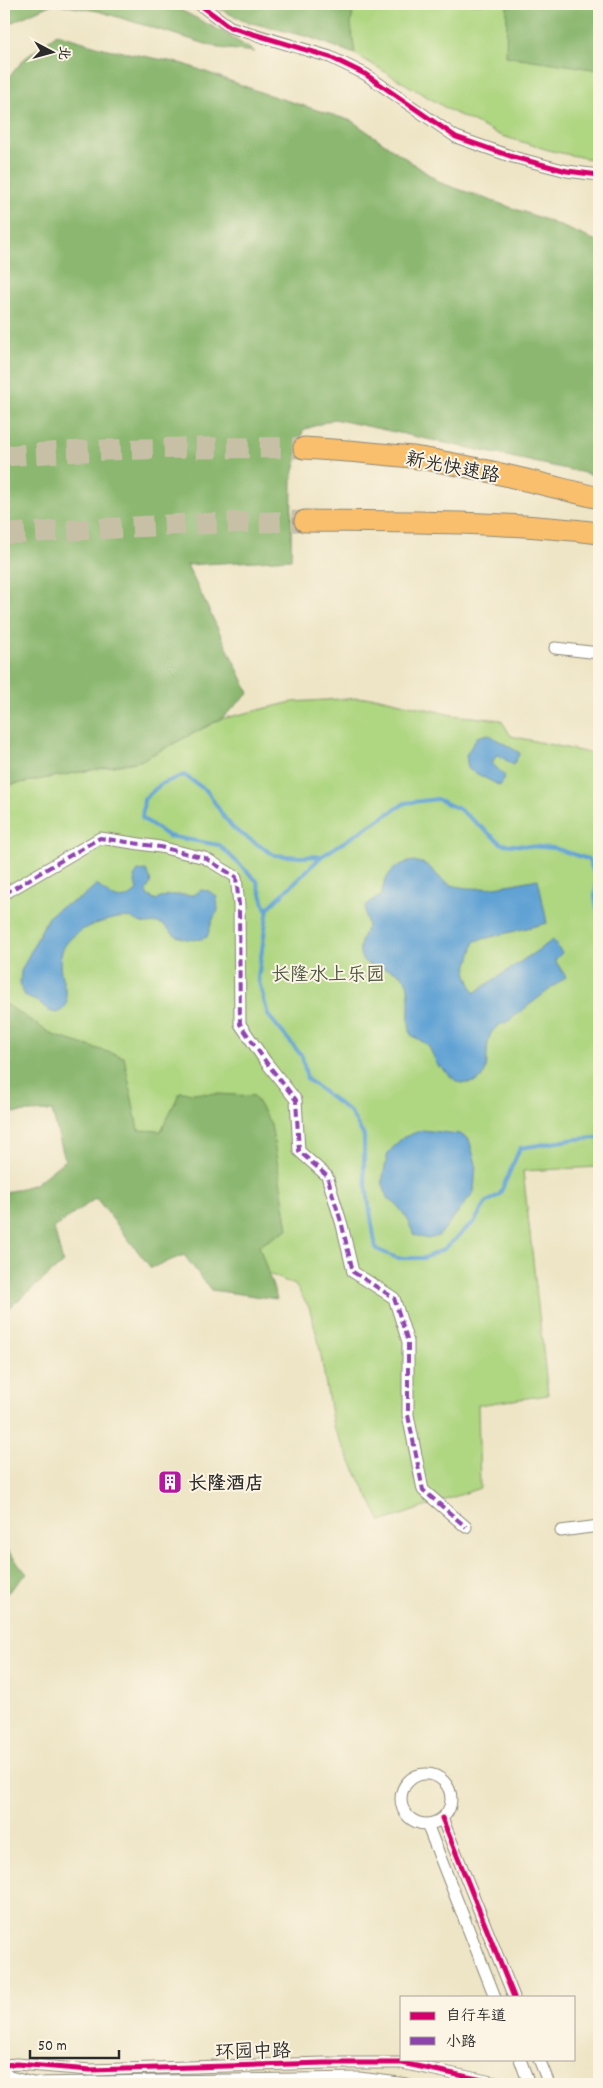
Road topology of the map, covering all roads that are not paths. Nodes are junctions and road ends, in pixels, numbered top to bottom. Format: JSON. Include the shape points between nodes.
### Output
{"nodes":[{"id":1,"x":199,"y":4,"type":"edge"},
{"id":2,"x":599,"y":175,"type":"edge"},
{"id":3,"x":304,"y":448,"type":"tunnel mouth"},
{"id":4,"x":599,"y":498,"type":"edge"},
{"id":5,"x":305,"y":521,"type":"tunnel mouth"},
{"id":6,"x":599,"y":533,"type":"edge"},
{"id":7,"x":555,"y":648,"type":"dead end"},
{"id":8,"x":599,"y":653,"type":"edge"},
{"id":9,"x":4,"y":894,"type":"edge"},
{"id":10,"x":599,"y":1526,"type":"edge"},
{"id":11,"x":466,"y":1527,"type":"dead end"},
{"id":12,"x":561,"y":1531,"type":"dead end"},
{"id":13,"x":442,"y":1818,"type":"junction"},
{"id":14,"x":427,"y":1824,"type":"junction"},
{"id":15,"x":495,"y":1996,"type":"edge"},
{"id":16,"x":514,"y":1996,"type":"edge"},
{"id":17,"x":520,"y":2060,"type":"edge"},
{"id":18,"x":539,"y":2060,"type":"edge"},
{"id":19,"x":4,"y":2065,"type":"edge"},
{"id":20,"x":4,"y":2073,"type":"edge"},
{"id":21,"x":407,"y":2084,"type":"edge"},
{"id":22,"x":501,"y":2084,"type":"edge"},
{"id":23,"x":530,"y":2084,"type":"edge"},
{"id":24,"x":549,"y":2084,"type":"edge"}],
"edges":[{"from":1,"to":2,"type":"street","via":[[230,27],[330,57],[365,74],[456,137],[513,157],[567,171]]},
{"from":3,"to":4,"type":"highway","name":"新光快速路","via":[[413,458]]},
{"from":5,"to":6,"type":"highway","via":[[488,523]]},
{"from":7,"to":8,"type":"street"},
{"from":9,"to":11,"type":"street","via":[[100,838],[205,858],[236,877],[240,1024],[296,1100],[299,1151],[327,1176],[353,1272],[394,1298],[408,1342],[408,1415],[423,1490]]},
{"from":10,"to":12,"type":"street"},
{"from":13,"to":14,"type":"street"},
{"from":13,"to":14,"type":"street","via":[[451,1804],[444,1782],[431,1774],[414,1776],[403,1789],[402,1805],[412,1819]]},
{"from":13,"to":16,"type":"street"},
{"from":14,"to":15,"type":"street"},
{"from":17,"to":23,"type":"street"},
{"from":18,"to":24,"type":"street"},
{"from":19,"to":22,"type":"street","name":"环园中路","via":[[90,2070],[402,2063]]},
{"from":20,"to":21,"type":"street","name":"环园中路","via":[[33,2083],[359,2078]]}]}
